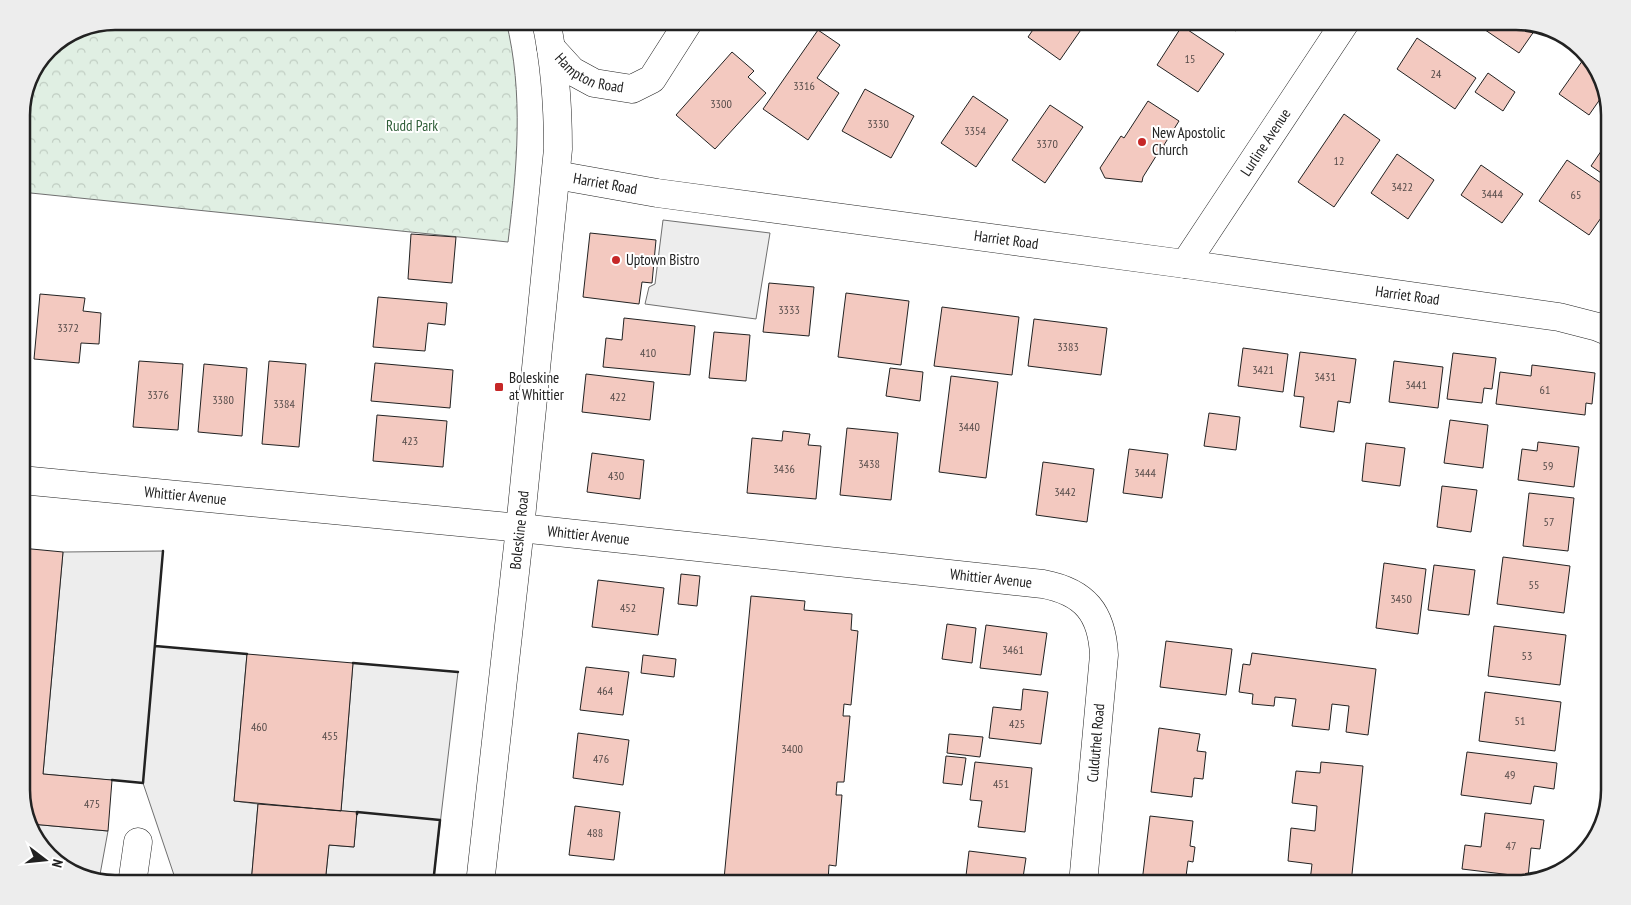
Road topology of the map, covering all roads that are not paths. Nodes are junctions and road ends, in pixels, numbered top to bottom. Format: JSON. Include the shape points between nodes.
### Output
{"nodes":[{"id":1,"x":548,"y":30,"type":"edge"},
{"id":2,"x":683,"y":30,"type":"edge"},
{"id":3,"x":1340,"y":30,"type":"edge"},
{"id":4,"x":551,"y":48,"type":"junction"},
{"id":5,"x":556,"y":175,"type":"junction"},
{"id":6,"x":1185,"y":264,"type":"junction"},
{"id":7,"x":1601,"y":328,"type":"edge"},
{"id":8,"x":30,"y":481,"type":"edge"},
{"id":9,"x":520,"y":528,"type":"junction"},
{"id":10,"x":1089,"y":605,"type":"joint"},
{"id":11,"x":138,"y":842,"type":"dead end"},
{"id":12,"x":133,"y":875,"type":"edge"},
{"id":13,"x":481,"y":875,"type":"edge"},
{"id":14,"x":1084,"y":875,"type":"edge"}],
"edges":[{"from":1,"to":4,"type":"street","name":"Harriet Road"},
{"from":2,"to":4,"type":"street","name":"Hampton Road","via":[[652,79],[632,89],[594,83],[572,72]]},
{"from":3,"to":6,"type":"street","name":"Lurline Avenue"},
{"from":4,"to":5,"type":"street","name":"Harriet Road","via":[[558,123]]},
{"from":5,"to":6,"type":"street","name":"Harriet Road","via":[[657,193]]},
{"from":5,"to":9,"type":"street","name":"Boleskine Road"},
{"from":6,"to":7,"type":"street","name":"Harriet Road","via":[[1559,317]]},
{"from":8,"to":9,"type":"street","name":"Whittier Avenue"},
{"from":9,"to":10,"type":"street","name":"Whittier Avenue","via":[[1043,584],[1068,591]]},
{"from":9,"to":13,"type":"street","name":"Boleskine Road"},
{"from":10,"to":14,"type":"street","name":"Culduthel Road","via":[[1100,629],[1104,655]]},
{"from":11,"to":12,"type":"street"}]}
